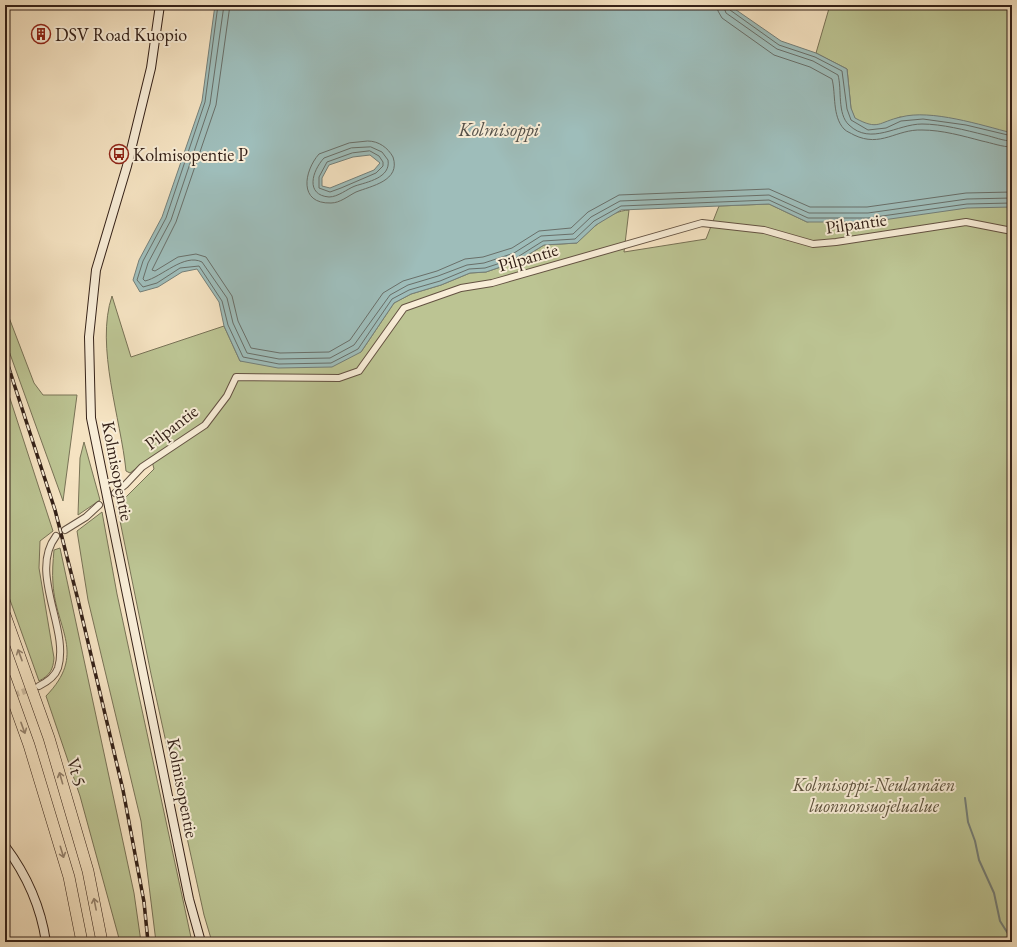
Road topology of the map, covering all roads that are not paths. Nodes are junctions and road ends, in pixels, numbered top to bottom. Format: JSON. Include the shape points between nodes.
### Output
{"nodes":[{"id":1,"x":160,"y":5,"type":"edge"},
{"id":2,"x":1012,"y":231,"type":"edge"},
{"id":3,"x":114,"y":493,"type":"dead end"},
{"id":4,"x":99,"y":505,"type":"dead end"},
{"id":5,"x":65,"y":530,"type":"dead end"},
{"id":6,"x":56,"y":536,"type":"dead end"},
{"id":7,"x":5,"y":615,"type":"edge"},
{"id":8,"x":5,"y":678,"type":"edge"},
{"id":9,"x":39,"y":686,"type":"tunnel mouth"},
{"id":10,"x":5,"y":846,"type":"edge"},
{"id":11,"x":46,"y":942,"type":"edge"},
{"id":12,"x":82,"y":942,"type":"edge"},
{"id":13,"x":102,"y":942,"type":"edge"},
{"id":14,"x":201,"y":942,"type":"edge"}],
"edges":[{"from":1,"to":14,"type":"main road","name":"Kolmisopentie","via":[[150,68],[127,166],[96,270],[89,337],[91,418],[189,899]]},
{"from":2,"to":3,"type":"street","name":"Pilpantie","via":[[966,222],[813,244],[764,230],[702,223],[500,281],[461,288],[404,308],[359,370],[339,378],[236,377],[227,396],[205,425],[142,468]]},
{"from":4,"to":5,"type":"street"},
{"from":6,"to":9,"type":"street","via":[[50,543],[46,568],[59,645],[58,667],[49,681]]},
{"from":13,"to":7,"type":"highway","name":"Vt 5","one_way":true,"via":[[88,871],[49,738]]},
{"from":8,"to":12,"type":"highway","one_way":true,"via":[[29,745],[69,877]]},
{"from":10,"to":11,"type":"main road","via":[[31,892],[44,926]]}]}
